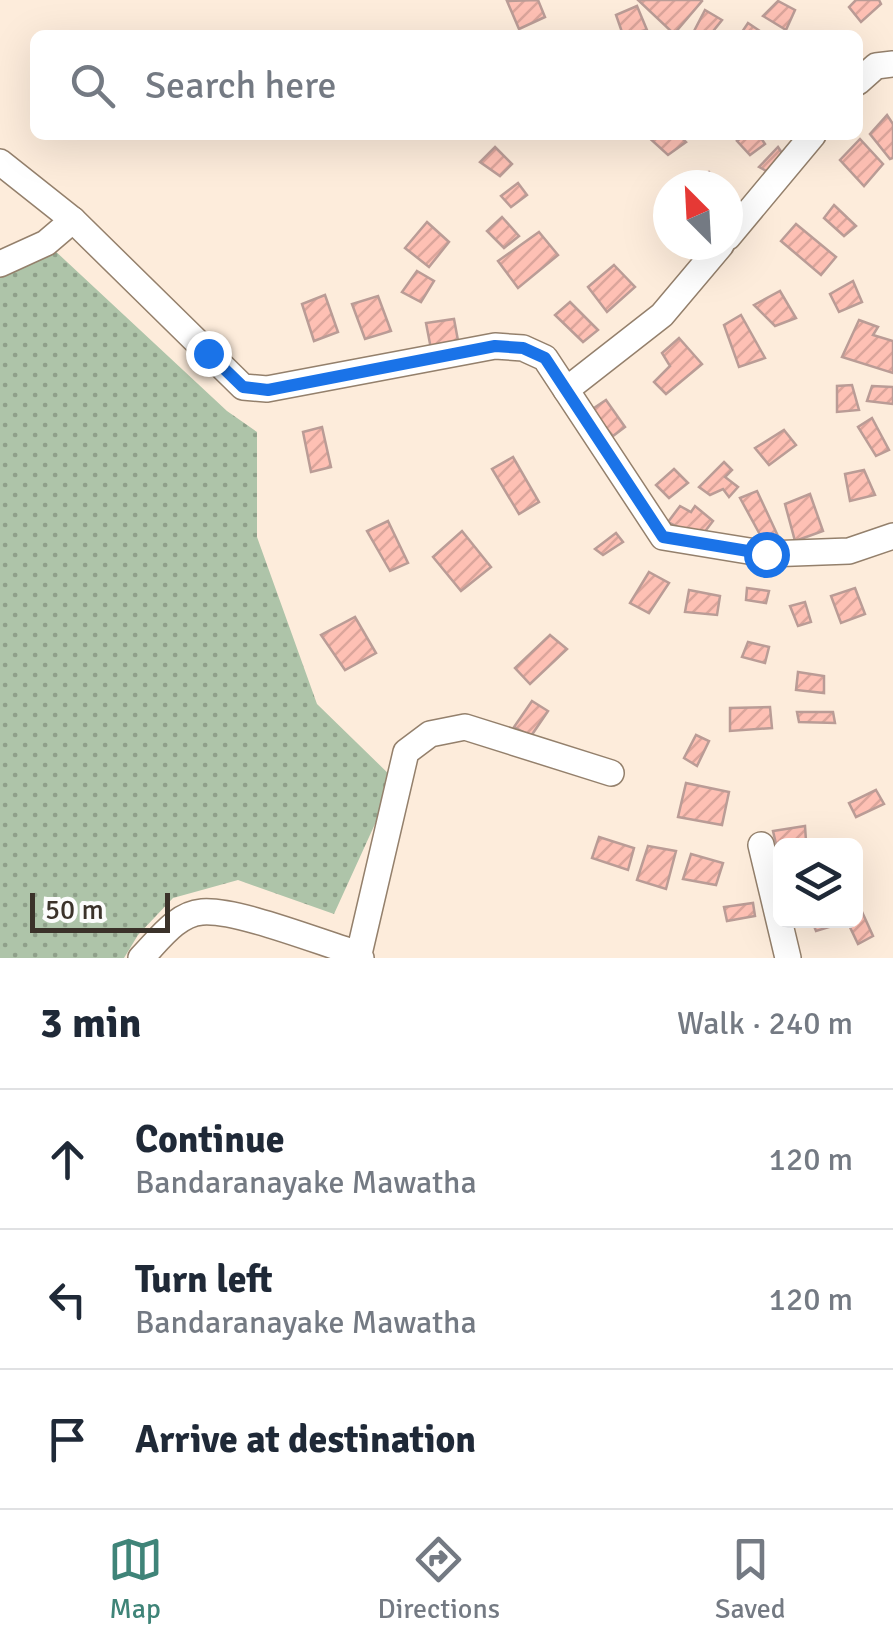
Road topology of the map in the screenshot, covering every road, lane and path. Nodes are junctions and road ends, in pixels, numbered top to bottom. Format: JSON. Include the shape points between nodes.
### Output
{"nodes":[{"id":1,"x":893,"y":64,"type":"edge"},
{"id":2,"x":863,"y":78,"type":"edge"},
{"id":3,"x":809,"y":140,"type":"edge"},
{"id":4,"x":0,"y":162,"type":"edge"},
{"id":5,"x":743,"y":218,"type":"edge"},
{"id":6,"x":73,"y":220,"type":"junction"},
{"id":7,"x":708,"y":260,"type":"edge"},
{"id":8,"x":0,"y":264,"type":"edge"},
{"id":9,"x":566,"y":390,"type":"junction"},
{"id":10,"x":893,"y":536,"type":"edge"},
{"id":11,"x":611,"y":772,"type":"dead end"},
{"id":12,"x":761,"y":845,"type":"dead end"},
{"id":13,"x":360,"y":956,"type":"edge"},
{"id":14,"x":142,"y":958,"type":"edge"},
{"id":15,"x":788,"y":958,"type":"edge"}],
"edges":[{"from":1,"to":2,"type":"street","via":[[876,66]]},
{"from":3,"to":5,"type":"street"},
{"from":4,"to":6,"type":"street"},
{"from":6,"to":8,"type":"street","via":[[46,243]]},
{"from":6,"to":9,"type":"street","via":[[243,387],[268,390],[495,346],[545,358]]},
{"from":7,"to":9,"type":"street","via":[[662,315]]},
{"from":9,"to":10,"type":"street","via":[[663,537],[766,554],[849,551]]},
{"from":11,"to":13,"type":"street","via":[[465,727],[430,734],[406,752]]},
{"from":12,"to":15,"type":"street"},
{"from":13,"to":14,"type":"street","via":[[200,912],[175,922]]}]}
